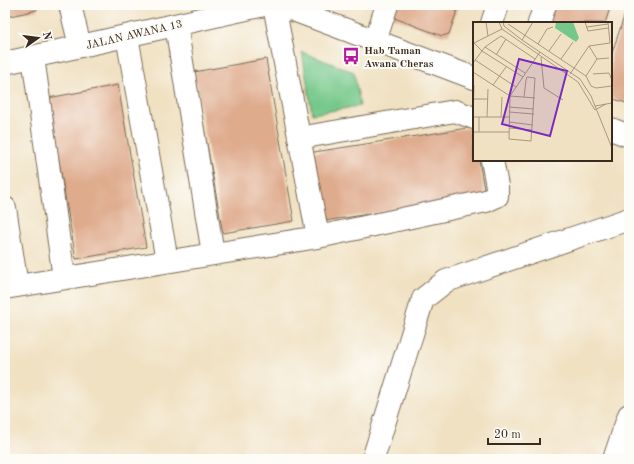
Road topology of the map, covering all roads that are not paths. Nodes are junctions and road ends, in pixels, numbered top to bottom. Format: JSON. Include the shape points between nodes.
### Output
{"nodes":[{"id":1,"x":70,"y":5,"type":"edge"},
{"id":2,"x":264,"y":5,"type":"edge"},
{"id":3,"x":274,"y":5,"type":"edge"},
{"id":4,"x":280,"y":5,"type":"edge"},
{"id":5,"x":387,"y":5,"type":"edge"},
{"id":6,"x":498,"y":5,"type":"edge"},
{"id":7,"x":545,"y":5,"type":"edge"},
{"id":8,"x":492,"y":22,"type":"edge"},
{"id":9,"x":539,"y":22,"type":"edge"},
{"id":10,"x":176,"y":25,"type":"junction"},
{"id":11,"x":126,"y":36,"type":"junction"},
{"id":12,"x":375,"y":41,"type":"junction"},
{"id":13,"x":80,"y":46,"type":"junction"},
{"id":14,"x":33,"y":57,"type":"junction"},
{"id":15,"x":5,"y":63,"type":"edge"},
{"id":16,"x":473,"y":78,"type":"edge"},
{"id":17,"x":473,"y":118,"type":"edge"},
{"id":18,"x":612,"y":129,"type":"edge"},
{"id":19,"x":629,"y":136,"type":"edge"},
{"id":20,"x":299,"y":138,"type":"junction"},
{"id":21,"x":492,"y":161,"type":"edge"},
{"id":22,"x":5,"y":208,"type":"edge"},
{"id":23,"x":629,"y":219,"type":"edge"},
{"id":24,"x":318,"y":237,"type":"junction"},
{"id":25,"x":213,"y":254,"type":"junction"},
{"id":26,"x":167,"y":261,"type":"junction"},
{"id":27,"x":64,"y":278,"type":"junction"},
{"id":28,"x":11,"y":287,"type":"edge"},
{"id":29,"x":629,"y":415,"type":"edge"},
{"id":30,"x":373,"y":459,"type":"edge"},
{"id":31,"x":614,"y":459,"type":"edge"}],
"edges":[{"from":1,"to":13,"type":"street"},
{"from":2,"to":10,"type":"street","name":"JALAN AWANA 13"},
{"from":3,"to":20,"type":"street"},
{"from":4,"to":12,"type":"street"},
{"from":5,"to":12,"type":"street"},
{"from":6,"to":8,"type":"street"},
{"from":7,"to":9,"type":"street"},
{"from":10,"to":11,"type":"street","name":"JALAN AWANA 13"},
{"from":10,"to":25,"type":"street"},
{"from":11,"to":13,"type":"street","name":"JALAN AWANA 13"},
{"from":11,"to":26,"type":"street"},
{"from":12,"to":16,"type":"street"},
{"from":13,"to":14,"type":"street","name":"JALAN AWANA 13"},
{"from":14,"to":15,"type":"street","name":"JALAN AWANA 13"},
{"from":14,"to":27,"type":"street"},
{"from":17,"to":20,"type":"street","via":[[455,111]]},
{"from":18,"to":19,"type":"street"},
{"from":20,"to":24,"type":"street"},
{"from":21,"to":24,"type":"street","via":[[497,196],[486,201]]},
{"from":22,"to":28,"type":"street"},
{"from":23,"to":30,"type":"street","via":[[446,281],[423,299]]},
{"from":24,"to":25,"type":"street"},
{"from":25,"to":26,"type":"street"},
{"from":26,"to":27,"type":"street"},
{"from":27,"to":28,"type":"street"},
{"from":29,"to":31,"type":"street"}]}
